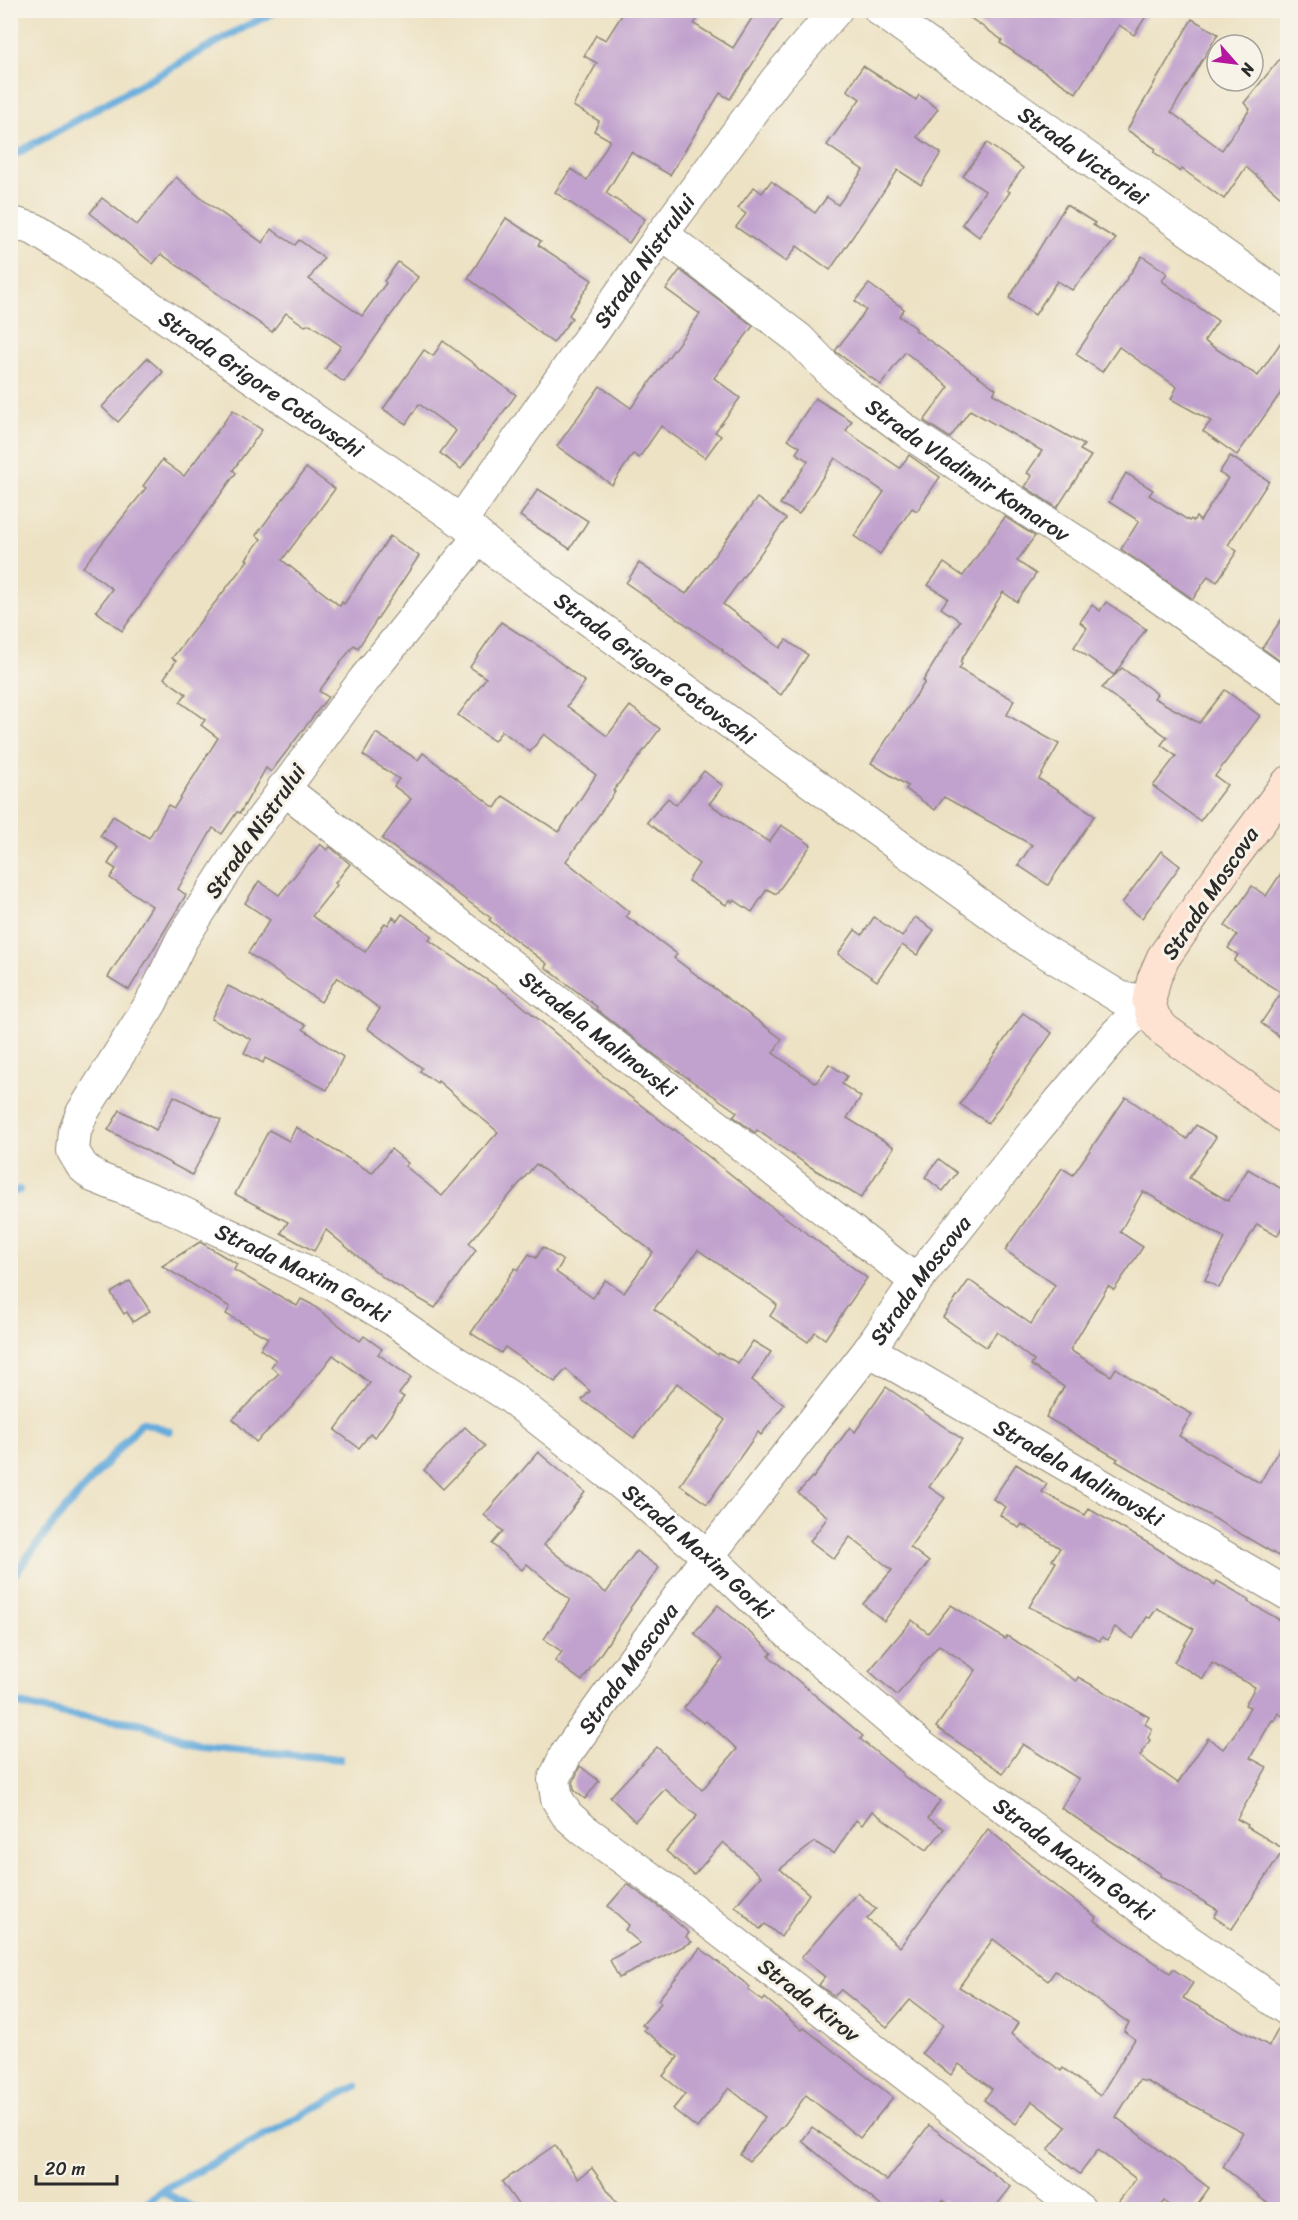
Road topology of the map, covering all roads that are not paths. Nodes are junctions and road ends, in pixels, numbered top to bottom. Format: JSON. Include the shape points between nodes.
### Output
{"nodes":[{"id":1,"x":836,"y":10,"type":"edge"},
{"id":2,"x":880,"y":10,"type":"edge"},
{"id":3,"x":10,"y":222,"type":"edge"},
{"id":4,"x":662,"y":234,"type":"junction"},
{"id":5,"x":1287,"y":301,"type":"edge"},
{"id":6,"x":470,"y":529,"type":"junction"},
{"id":7,"x":1287,"y":688,"type":"edge"},
{"id":8,"x":1287,"y":783,"type":"edge"},
{"id":9,"x":283,"y":788,"type":"junction"},
{"id":10,"x":1149,"y":1002,"type":"junction"},
{"id":11,"x":1287,"y":1118,"type":"edge"},
{"id":12,"x":73,"y":1151,"type":"joint"},
{"id":13,"x":916,"y":1281,"type":"junction"},
{"id":14,"x":869,"y":1350,"type":"junction"},
{"id":15,"x":708,"y":1556,"type":"junction"},
{"id":16,"x":1287,"y":1594,"type":"edge"},
{"id":17,"x":554,"y":1780,"type":"joint"},
{"id":18,"x":1287,"y":2010,"type":"edge"},
{"id":19,"x":1080,"y":2210,"type":"edge"}],
"edges":[{"from":1,"to":4,"type":"street","name":"Strada Nistrului","via":[[776,80]]},
{"from":2,"to":5,"type":"street","name":"Strada Victoriei"},
{"from":3,"to":6,"type":"street","name":"Strada Grigore Cotovschi","via":[[34,229],[71,252]]},
{"from":4,"to":6,"type":"street","name":"Strada Nistrului"},
{"from":4,"to":7,"type":"street","name":"Strada Vladimir Komarov","via":[[799,339],[852,390],[912,435],[1135,580]]},
{"from":6,"to":9,"type":"street","name":"Strada Nistrului"},
{"from":6,"to":10,"type":"street","name":"Strada Grigore Cotovschi","via":[[1033,944],[1121,998]]},
{"from":8,"to":10,"type":"street","name":"Strada Moscova","via":[[1163,958]]},
{"from":9,"to":12,"type":"street","name":"Strada Nistrului","via":[[182,939],[151,1003],[82,1113]]},
{"from":9,"to":13,"type":"street","name":"Stradela Malinovski"},
{"from":10,"to":11,"type":"street","via":[[1153,1017],[1164,1030]]},
{"from":10,"to":13,"type":"street","name":"Strada Moscova","via":[[1117,1033],[1034,1132]]},
{"from":12,"to":15,"type":"street","name":"Strada Maxim Gorki","via":[[95,1177],[168,1206],[333,1284],[395,1321],[510,1397]]},
{"from":13,"to":14,"type":"street","name":"Strada Moscova"},
{"from":14,"to":15,"type":"street","name":"Strada Moscova"},
{"from":14,"to":16,"type":"street","name":"Stradela Malinovski"},
{"from":15,"to":17,"type":"street","name":"Strada Moscova","via":[[566,1754]]},
{"from":15,"to":18,"type":"street","name":"Strada Maxim Gorki","via":[[798,1642],[922,1747]]},
{"from":17,"to":19,"type":"street","name":"Strada Kirov","via":[[557,1799],[584,1830],[679,1899]]}]}
